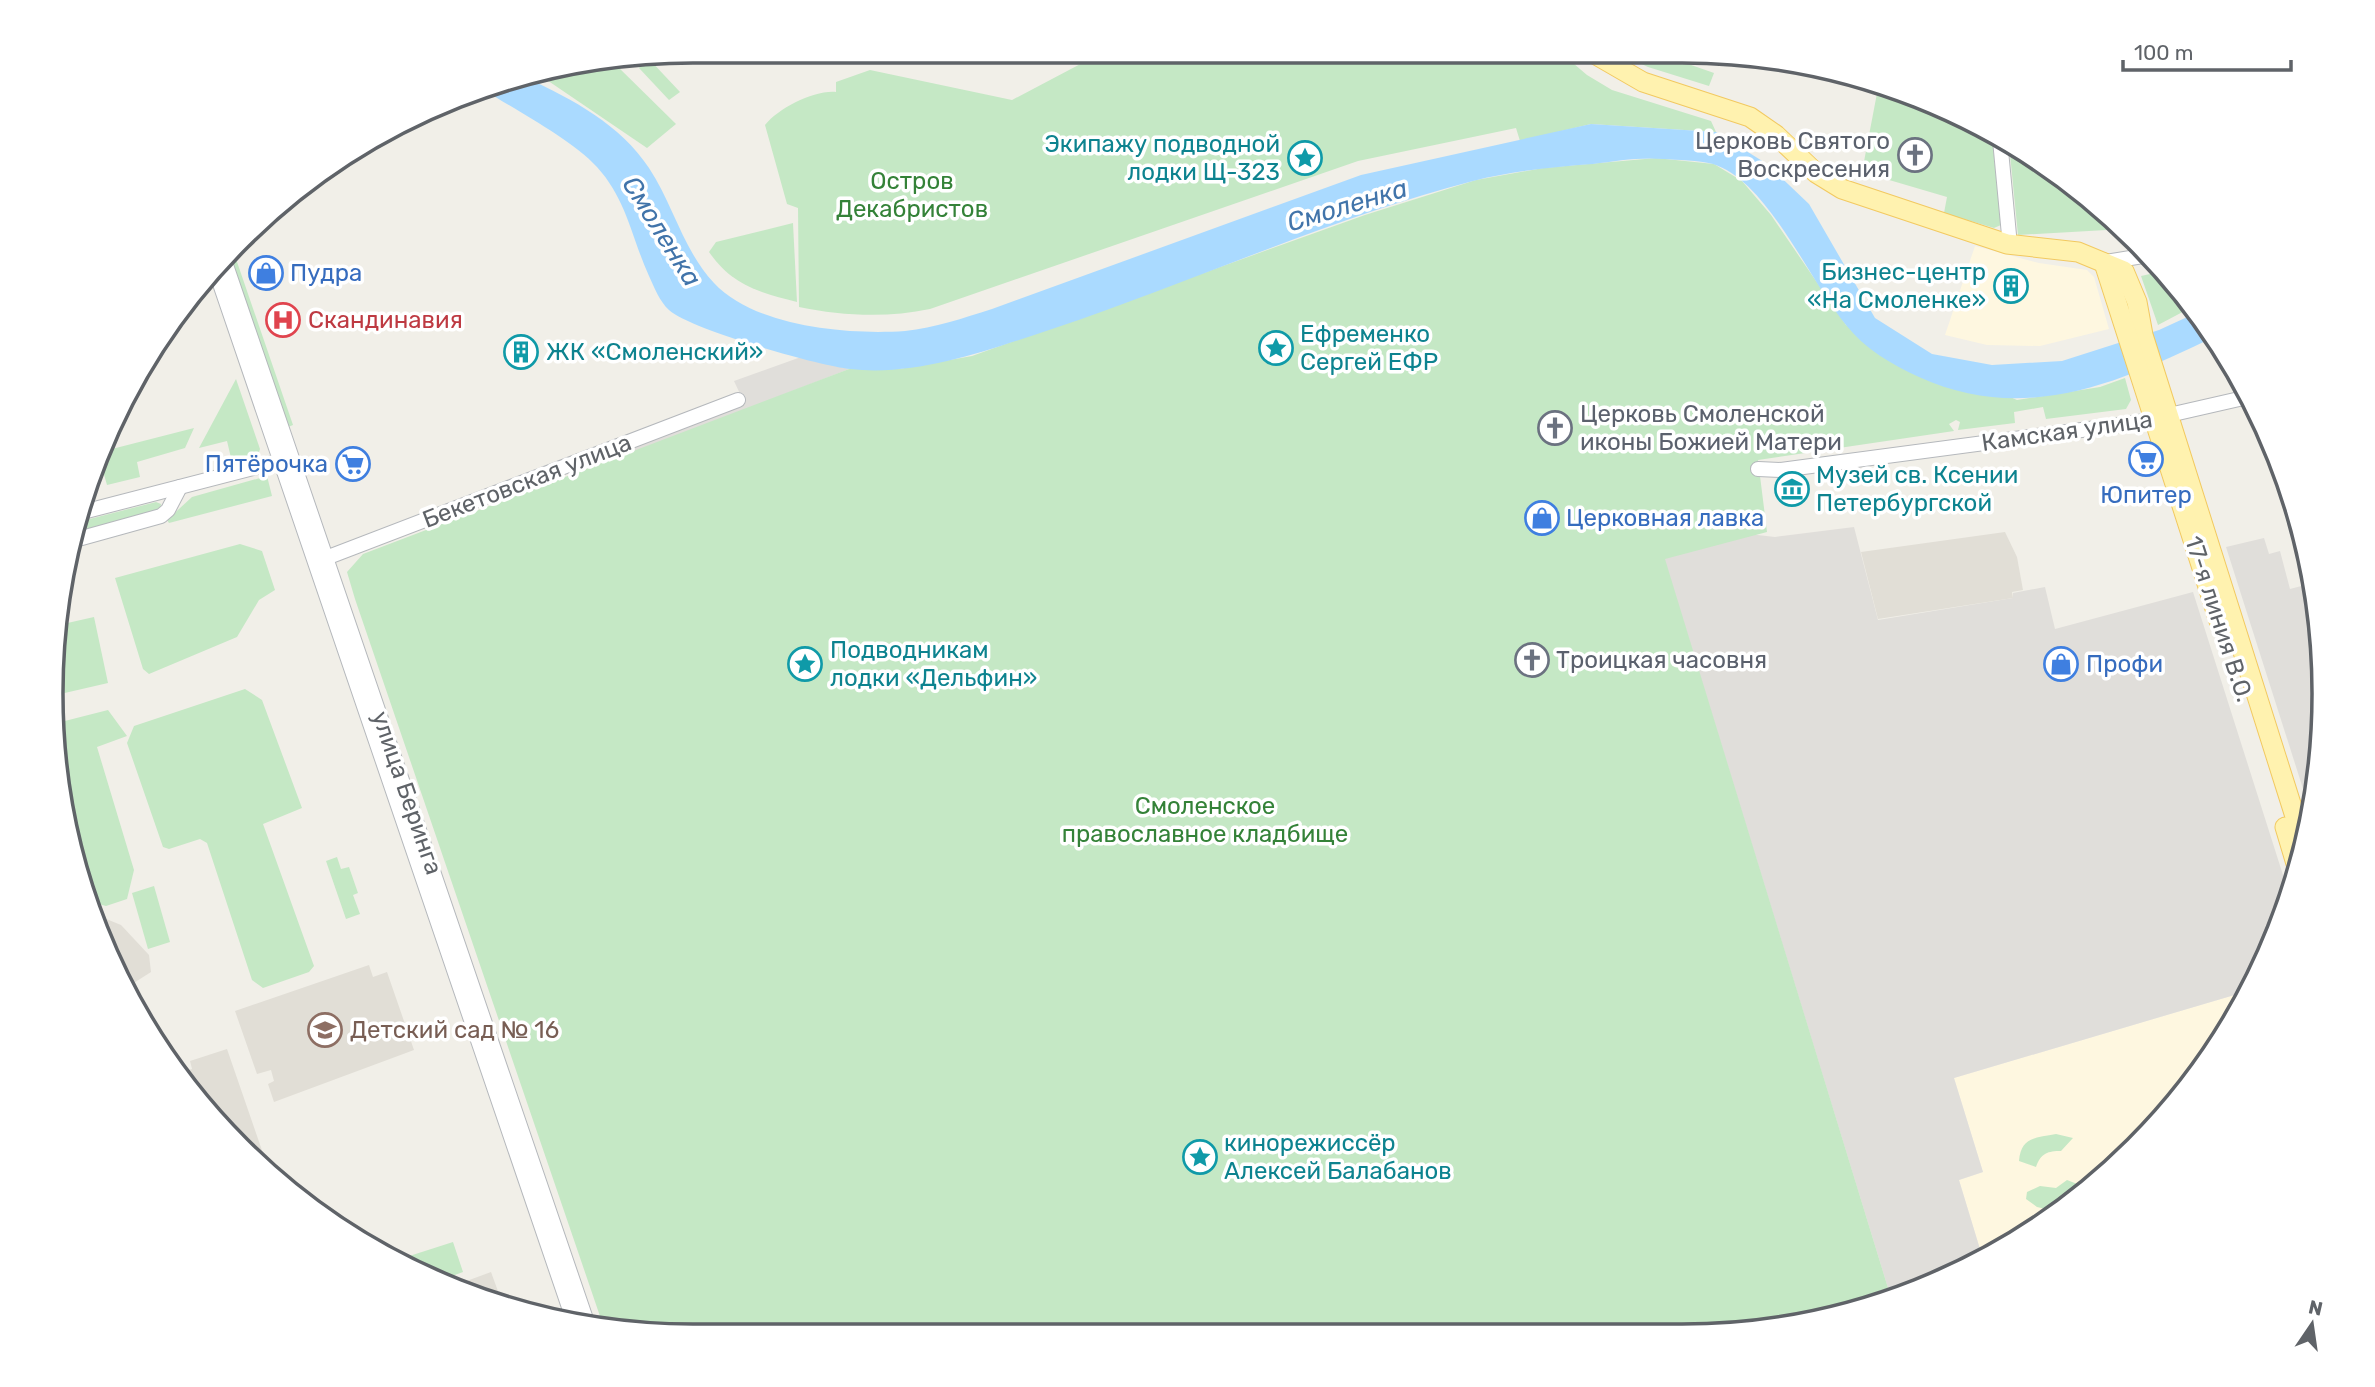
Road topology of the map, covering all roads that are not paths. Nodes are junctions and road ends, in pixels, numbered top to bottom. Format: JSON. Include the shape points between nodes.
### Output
{"nodes":[{"id":1,"x":1610,"y":63,"type":"edge"},
{"id":2,"x":2001,"y":149,"type":"edge"},
{"id":3,"x":2007,"y":244,"type":"junction"},
{"id":4,"x":2136,"y":257,"type":"edge"},
{"id":5,"x":2104,"y":263,"type":"junction"},
{"id":6,"x":227,"y":269,"type":"edge"},
{"id":7,"x":218,"y":279,"type":"edge"},
{"id":8,"x":2239,"y":399,"type":"edge"},
{"id":9,"x":738,"y":400,"type":"dead end"},
{"id":10,"x":2162,"y":417,"type":"junction"},
{"id":11,"x":286,"y":459,"type":"junction"},
{"id":12,"x":1758,"y":470,"type":"dead end"},
{"id":13,"x":180,"y":487,"type":"junction"},
{"id":14,"x":90,"y":510,"type":"edge"},
{"id":15,"x":82,"y":538,"type":"edge"},
{"id":16,"x":321,"y":560,"type":"junction"},
{"id":17,"x":2298,"y":827,"type":"edge"},
{"id":18,"x":2292,"y":851,"type":"edge"},
{"id":19,"x":571,"y":1312,"type":"edge"},
{"id":20,"x":584,"y":1314,"type":"edge"}],
"edges":[{"from":1,"to":3,"type":"main road","via":[[1643,82],[1750,117],[1842,189]]},
{"from":2,"to":3,"type":"street"},
{"from":3,"to":5,"type":"main road","via":[[2078,252]]},
{"from":4,"to":5,"type":"street"},
{"from":5,"to":10,"type":"main road"},
{"from":6,"to":11,"type":"street","name":"улица Беринга"},
{"from":7,"to":11,"type":"street","name":"улица Беринга"},
{"from":8,"to":10,"type":"street","name":"Камская улица"},
{"from":9,"to":16,"type":"street","name":"Бекетовская улица"},
{"from":10,"to":12,"type":"street","name":"Камская улица"},
{"from":10,"to":17,"type":"main road"},
{"from":10,"to":18,"type":"main road","name":"17-я линия В.О."},
{"from":11,"to":13,"type":"street"},
{"from":11,"to":16,"type":"street","name":"улица Беринга"},
{"from":13,"to":14,"type":"street"},
{"from":13,"to":15,"type":"street","via":[[161,516]]},
{"from":16,"to":19,"type":"street","name":"улица Беринга"},
{"from":16,"to":20,"type":"street","name":"улица Беринга"}]}
